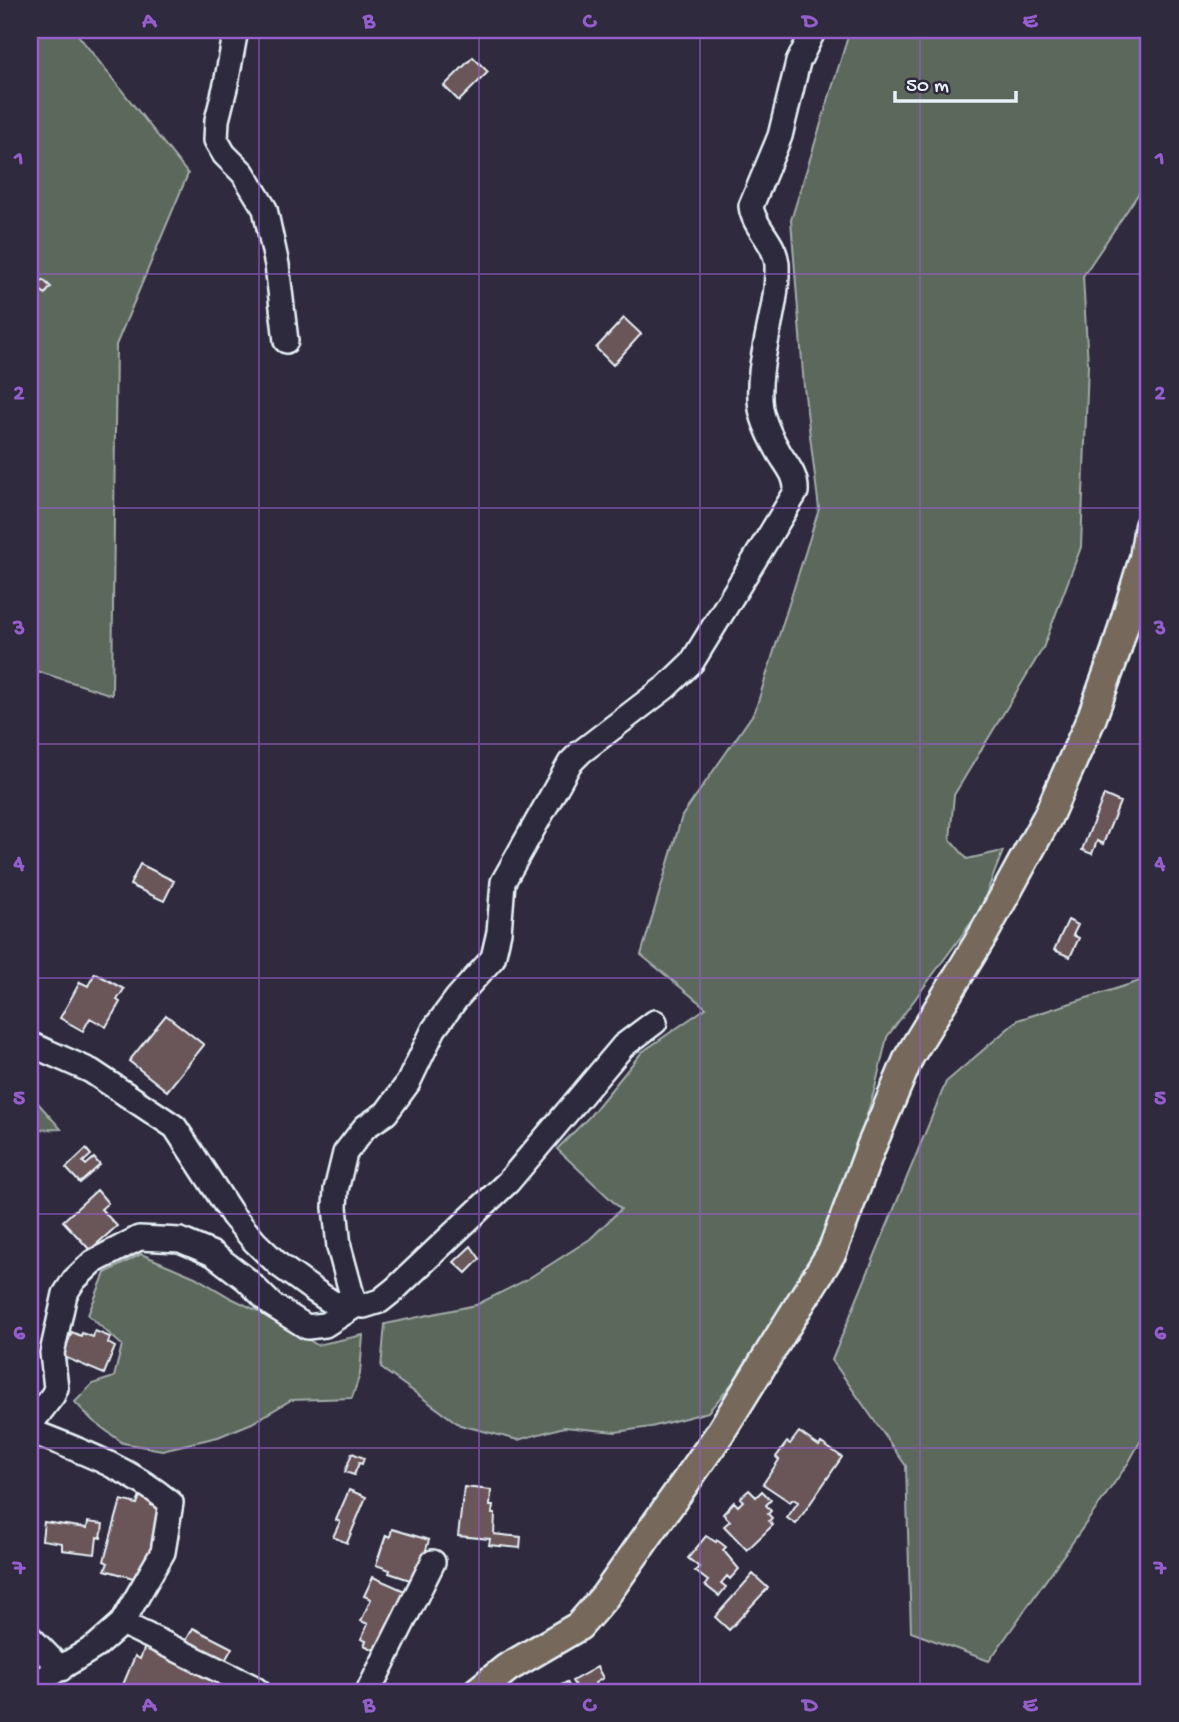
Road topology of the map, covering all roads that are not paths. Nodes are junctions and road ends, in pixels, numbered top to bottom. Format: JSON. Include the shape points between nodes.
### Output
{"nodes":[{"id":1,"x":236,"y":30,"type":"edge"},
{"id":2,"x":814,"y":30,"type":"edge"},
{"id":3,"x":286,"y":341,"type":"dead end"},
{"id":4,"x":1149,"y":526,"type":"edge"},
{"id":5,"x":655,"y":1022,"type":"dead end"},
{"id":6,"x":30,"y":1044,"type":"edge"},
{"id":7,"x":355,"y":1306,"type":"junction"},
{"id":8,"x":30,"y":1425,"type":"edge"},
{"id":9,"x":30,"y":1431,"type":"edge"},
{"id":10,"x":433,"y":1562,"type":"dead end"},
{"id":11,"x":122,"y":1623,"type":"junction"},
{"id":12,"x":30,"y":1637,"type":"edge"},
{"id":13,"x":61,"y":1669,"type":"junction"},
{"id":14,"x":30,"y":1687,"type":"edge"},
{"id":15,"x":259,"y":1692,"type":"edge"},
{"id":16,"x":368,"y":1692,"type":"edge"},
{"id":17,"x":477,"y":1692,"type":"edge"}],
"edges":[{"from":1,"to":3,"type":"street","via":[[216,140],[265,209]]},
{"from":2,"to":7,"type":"street","via":[[798,62],[780,136],[751,206],[777,264],[772,323],[762,365],[761,408],[796,480],[796,492],[692,662],[570,764],[503,882],[493,958],[434,1029],[408,1083],[386,1113],[365,1127],[345,1153],[335,1207],[339,1247]]},
{"from":4,"to":17,"type":"main road","via":[[1144,558],[1093,717],[1048,816],[909,1057],[832,1252],[718,1436],[605,1596],[579,1626],[506,1668]]},
{"from":5,"to":7,"type":"street","via":[[604,1065],[508,1182],[395,1289],[380,1301]]},
{"from":6,"to":7,"type":"street","via":[[91,1071],[175,1127],[255,1242],[333,1303]]},
{"from":7,"to":8,"type":"street","via":[[325,1325],[307,1327],[272,1305],[213,1255],[180,1240],[139,1238],[93,1262],[65,1294],[52,1353],[56,1388]]},
{"from":9,"to":11,"type":"street","via":[[149,1484],[171,1503],[163,1552]]},
{"from":10,"to":16,"type":"street"},
{"from":11,"to":13,"type":"street"},
{"from":11,"to":15,"type":"street"},
{"from":12,"to":13,"type":"street"},
{"from":13,"to":14,"type":"street"}]}
